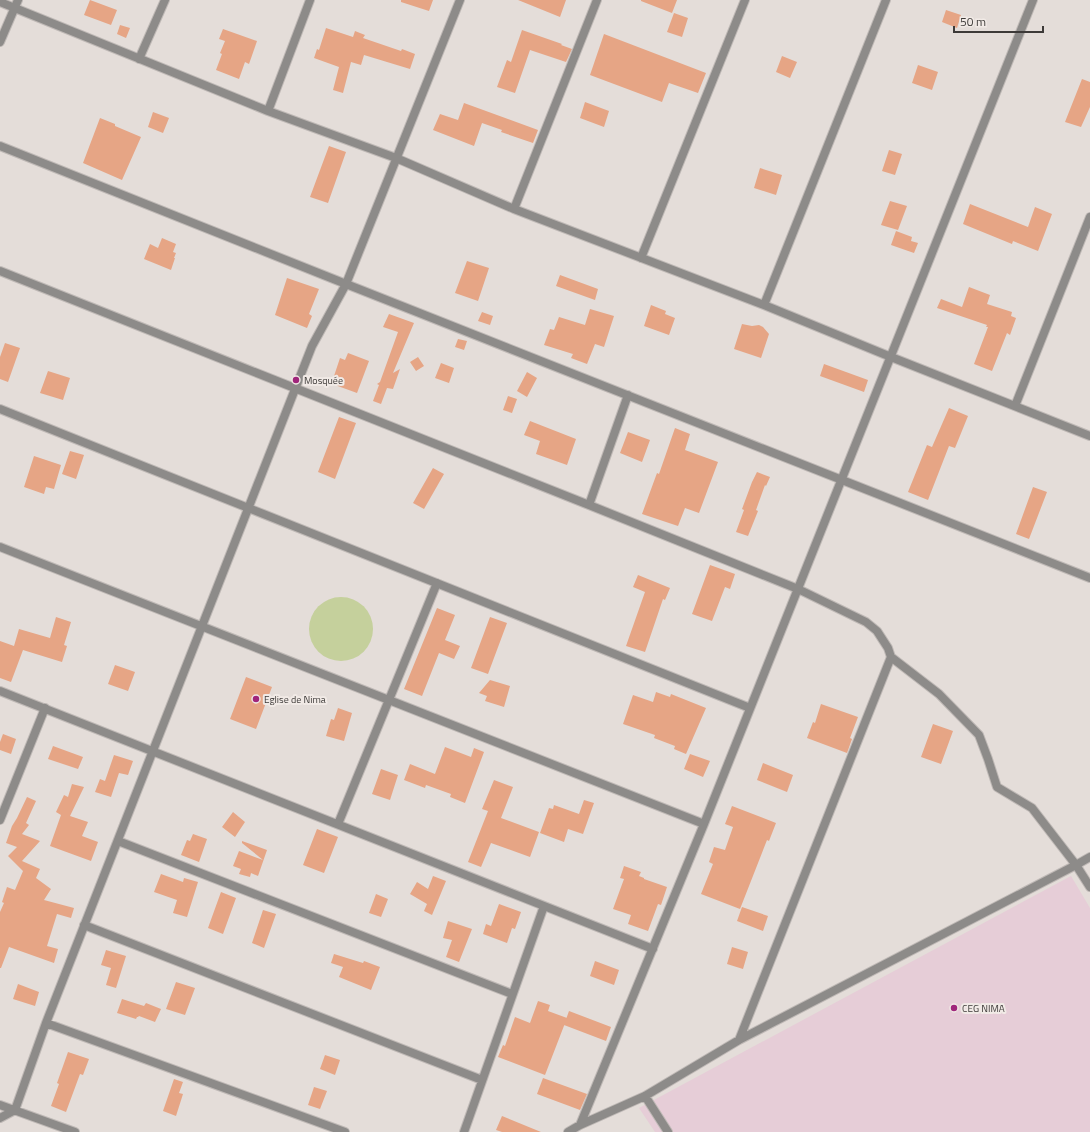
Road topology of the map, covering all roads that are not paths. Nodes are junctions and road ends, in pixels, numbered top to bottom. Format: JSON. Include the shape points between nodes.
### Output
{"nodes":[{"id":1,"x":18,"y":0,"type":"edge"},
{"id":2,"x":165,"y":0,"type":"edge"},
{"id":3,"x":310,"y":0,"type":"edge"},
{"id":4,"x":460,"y":0,"type":"edge"},
{"id":5,"x":597,"y":0,"type":"edge"},
{"id":6,"x":745,"y":0,"type":"edge"},
{"id":7,"x":886,"y":0,"type":"edge"},
{"id":8,"x":1033,"y":0,"type":"edge"},
{"id":9,"x":0,"y":2,"type":"edge"},
{"id":10,"x":14,"y":8,"type":"junction"},
{"id":11,"x":0,"y":42,"type":"edge"},
{"id":12,"x":140,"y":59,"type":"junction"},
{"id":13,"x":268,"y":111,"type":"junction"},
{"id":14,"x":0,"y":146,"type":"edge"},
{"id":15,"x":396,"y":158,"type":"junction"},
{"id":16,"x":514,"y":209,"type":"junction"},
{"id":17,"x":1090,"y":217,"type":"edge"},
{"id":18,"x":641,"y":258,"type":"junction"},
{"id":19,"x":0,"y":271,"type":"edge"},
{"id":20,"x":346,"y":284,"type":"junction"},
{"id":21,"x":764,"y":305,"type":"junction"},
{"id":22,"x":891,"y":357,"type":"junction"},
{"id":23,"x":295,"y":389,"type":"junction"},
{"id":24,"x":628,"y":395,"type":"junction"},
{"id":25,"x":1015,"y":406,"type":"junction"},
{"id":26,"x":0,"y":410,"type":"edge"},
{"id":27,"x":1090,"y":436,"type":"edge"},
{"id":28,"x":842,"y":480,"type":"junction"},
{"id":29,"x":589,"y":505,"type":"junction"},
{"id":30,"x":248,"y":508,"type":"junction"},
{"id":31,"x":0,"y":546,"type":"edge"},
{"id":32,"x":1090,"y":578,"type":"edge"},
{"id":33,"x":437,"y":583,"type":"junction"},
{"id":34,"x":798,"y":589,"type":"junction"},
{"id":35,"x":202,"y":626,"type":"junction"},
{"id":36,"x":891,"y":657,"type":"junction"},
{"id":37,"x":0,"y":691,"type":"edge"},
{"id":38,"x":389,"y":700,"type":"junction"},
{"id":39,"x":45,"y":708,"type":"junction"},
{"id":40,"x":750,"y":708,"type":"junction"},
{"id":41,"x":153,"y":751,"type":"junction"},
{"id":42,"x":0,"y":820,"type":"edge"},
{"id":43,"x":338,"y":824,"type":"junction"},
{"id":44,"x":704,"y":824,"type":"junction"},
{"id":45,"x":118,"y":841,"type":"junction"},
{"id":46,"x":1090,"y":856,"type":"edge"},
{"id":47,"x":1076,"y":865,"type":"junction"},
{"id":48,"x":1090,"y":887,"type":"edge"},
{"id":49,"x":544,"y":906,"type":"junction"},
{"id":50,"x":84,"y":925,"type":"junction"},
{"id":51,"x":653,"y":949,"type":"junction"},
{"id":52,"x":512,"y":994,"type":"junction"},
{"id":53,"x":46,"y":1023,"type":"junction"},
{"id":54,"x":739,"y":1040,"type":"junction"},
{"id":55,"x":482,"y":1080,"type":"junction"},
{"id":56,"x":645,"y":1096,"type":"junction"},
{"id":57,"x":0,"y":1105,"type":"edge"},
{"id":58,"x":15,"y":1110,"type":"junction"},
{"id":59,"x":0,"y":1118,"type":"edge"},
{"id":60,"x":580,"y":1125,"type":"junction"},
{"id":61,"x":75,"y":1132,"type":"edge"},
{"id":62,"x":345,"y":1132,"type":"edge"},
{"id":63,"x":464,"y":1132,"type":"edge"},
{"id":64,"x":568,"y":1132,"type":"edge"},
{"id":65,"x":668,"y":1132,"type":"edge"}],
"edges":[{"from":1,"to":10,"type":"street"},
{"from":2,"to":12,"type":"street"},
{"from":3,"to":13,"type":"street"},
{"from":4,"to":15,"type":"street"},
{"from":5,"to":16,"type":"street"},
{"from":6,"to":18,"type":"street"},
{"from":7,"to":21,"type":"street"},
{"from":8,"to":22,"type":"street"},
{"from":9,"to":10,"type":"street"},
{"from":10,"to":11,"type":"street"},
{"from":10,"to":12,"type":"street"},
{"from":12,"to":13,"type":"street"},
{"from":13,"to":15,"type":"street"},
{"from":14,"to":20,"type":"street"},
{"from":15,"to":16,"type":"street"},
{"from":15,"to":20,"type":"street"},
{"from":16,"to":18,"type":"street"},
{"from":17,"to":25,"type":"street"},
{"from":18,"to":21,"type":"street"},
{"from":19,"to":23,"type":"street"},
{"from":20,"to":23,"type":"street","via":[[312,346]]},
{"from":20,"to":24,"type":"street"},
{"from":21,"to":22,"type":"street"},
{"from":22,"to":25,"type":"street"},
{"from":22,"to":28,"type":"street"},
{"from":23,"to":29,"type":"street"},
{"from":23,"to":30,"type":"street"},
{"from":24,"to":28,"type":"street"},
{"from":24,"to":29,"type":"street"},
{"from":25,"to":27,"type":"street"},
{"from":26,"to":30,"type":"street"},
{"from":28,"to":32,"type":"street"},
{"from":28,"to":34,"type":"street"},
{"from":29,"to":34,"type":"street"},
{"from":30,"to":33,"type":"street"},
{"from":30,"to":35,"type":"street"},
{"from":31,"to":35,"type":"street"},
{"from":33,"to":38,"type":"street"},
{"from":33,"to":40,"type":"street"},
{"from":34,"to":36,"type":"street","via":[[866,622],[877,631]]},
{"from":34,"to":40,"type":"street"},
{"from":35,"to":38,"type":"street"},
{"from":35,"to":41,"type":"street"},
{"from":36,"to":47,"type":"street","via":[[939,694],[979,735],[997,788],[1032,808]]},
{"from":36,"to":54,"type":"street"},
{"from":37,"to":39,"type":"street"},
{"from":38,"to":43,"type":"street"},
{"from":38,"to":44,"type":"street"},
{"from":39,"to":41,"type":"street"},
{"from":39,"to":42,"type":"street"},
{"from":40,"to":44,"type":"street"},
{"from":41,"to":43,"type":"street"},
{"from":41,"to":45,"type":"street"},
{"from":43,"to":49,"type":"street"},
{"from":44,"to":51,"type":"street"},
{"from":45,"to":50,"type":"street"},
{"from":45,"to":52,"type":"street"},
{"from":46,"to":47,"type":"street"},
{"from":47,"to":48,"type":"street"},
{"from":47,"to":54,"type":"street"},
{"from":49,"to":51,"type":"street"},
{"from":49,"to":52,"type":"street"},
{"from":50,"to":53,"type":"street"},
{"from":50,"to":55,"type":"street"},
{"from":51,"to":60,"type":"street"},
{"from":52,"to":55,"type":"street"},
{"from":53,"to":58,"type":"street"},
{"from":53,"to":62,"type":"street"},
{"from":54,"to":56,"type":"street"},
{"from":55,"to":63,"type":"street"},
{"from":56,"to":60,"type":"street"},
{"from":56,"to":65,"type":"street"},
{"from":57,"to":58,"type":"street"},
{"from":58,"to":59,"type":"street"},
{"from":58,"to":61,"type":"street"},
{"from":60,"to":64,"type":"street"}]}
